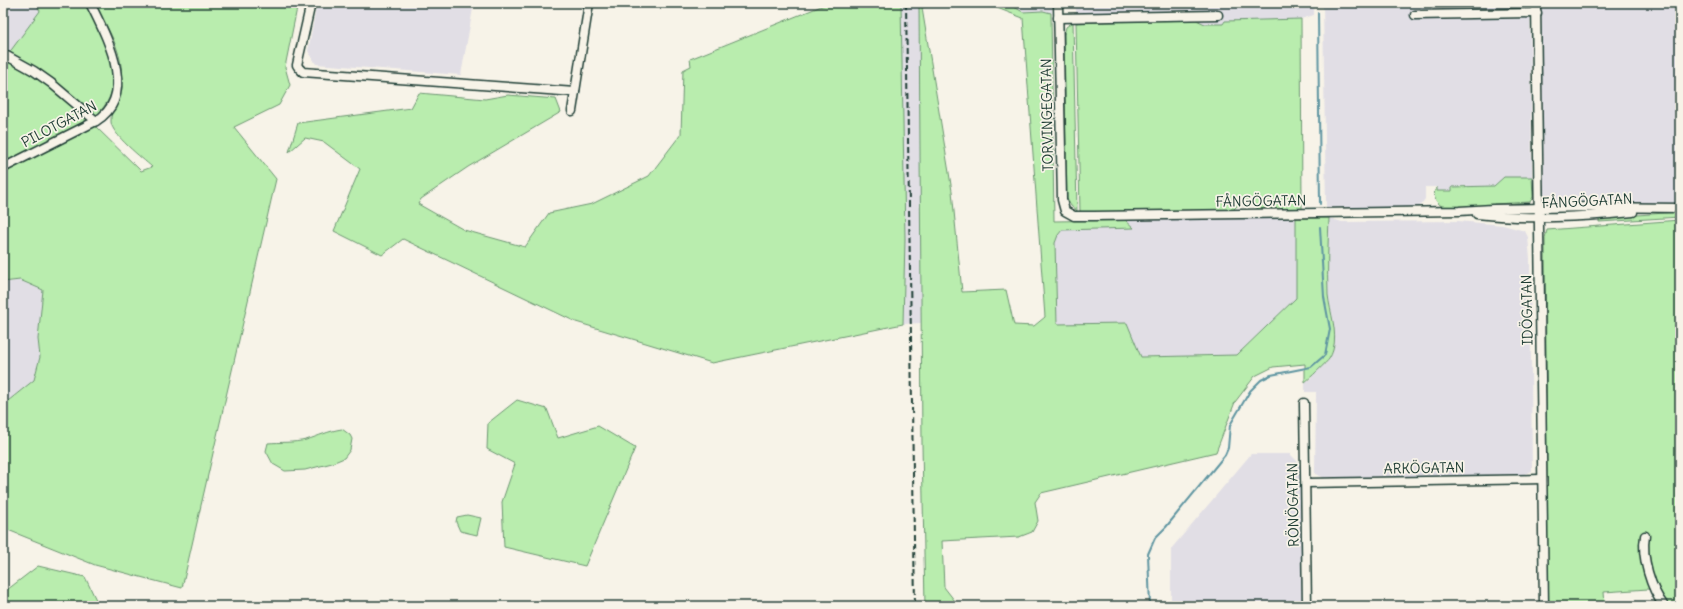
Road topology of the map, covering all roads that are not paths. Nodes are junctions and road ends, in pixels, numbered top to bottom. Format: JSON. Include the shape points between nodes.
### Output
{"nodes":[{"id":1,"x":90,"y":3,"type":"edge"},
{"id":2,"x":311,"y":3,"type":"edge"},
{"id":3,"x":589,"y":3,"type":"edge"},
{"id":4,"x":1058,"y":3,"type":"edge"},
{"id":5,"x":1536,"y":3,"type":"edge"},
{"id":6,"x":1536,"y":13,"type":"junction"},
{"id":7,"x":1218,"y":15,"type":"dead end"},
{"id":8,"x":1415,"y":15,"type":"dead end"},
{"id":9,"x":1058,"y":18,"type":"junction"},
{"id":10,"x":7,"y":56,"type":"dead end"},
{"id":11,"x":575,"y":92,"type":"junction"},
{"id":12,"x":572,"y":111,"type":"dead end"},
{"id":13,"x":96,"y":121,"type":"junction"},
{"id":14,"x":3,"y":168,"type":"edge"},
{"id":15,"x":1539,"y":208,"type":"junction"},
{"id":16,"x":1668,"y":208,"type":"junction"},
{"id":17,"x":1680,"y":208,"type":"edge"},
{"id":18,"x":1064,"y":211,"type":"joint"},
{"id":19,"x":1459,"y":211,"type":"junction"},
{"id":20,"x":1539,"y":217,"type":"junction"},
{"id":21,"x":1304,"y":403,"type":"dead end"},
{"id":22,"x":1542,"y":479,"type":"junction"},
{"id":23,"x":1306,"y":483,"type":"junction"},
{"id":24,"x":1645,"y":536,"type":"dead end"},
{"id":25,"x":1307,"y":606,"type":"edge"},
{"id":26,"x":1544,"y":606,"type":"edge"},
{"id":27,"x":1664,"y":606,"type":"edge"}],
"edges":[{"from":1,"to":13,"type":"street","name":"PILOTGATAN","via":[[115,59],[117,74],[116,91],[111,106],[106,116]]},
{"from":2,"to":11,"type":"street","via":[[297,65],[303,72]]},
{"from":3,"to":11,"type":"street"},
{"from":4,"to":9,"type":"street","name":"TORVINGEGATAN"},
{"from":5,"to":6,"type":"street","name":"IDÖGATAN"},
{"from":6,"to":8,"type":"street"},
{"from":6,"to":15,"type":"street","name":"IDÖGATAN"},
{"from":7,"to":9,"type":"street"},
{"from":9,"to":18,"type":"street","name":"TORVINGEGATAN"},
{"from":10,"to":13,"type":"street","via":[[34,71]]},
{"from":11,"to":12,"type":"street"},
{"from":13,"to":14,"type":"street","name":"PILOTGATAN"},
{"from":15,"to":16,"type":"street","name":"FÅNGÖGATAN"},
{"from":15,"to":19,"type":"street","name":"FÅNGÖGATAN"},
{"from":15,"to":20,"type":"street","name":"IDÖGATAN"},
{"from":16,"to":17,"type":"street","name":"FÅNGÖGATAN"},
{"from":16,"to":20,"type":"street","name":"FÅNGÖGATAN","via":[[1584,216]]},
{"from":18,"to":19,"type":"street","name":"FÅNGÖGATAN","via":[[1079,216]]},
{"from":19,"to":20,"type":"street","name":"FÅNGÖGATAN","via":[[1494,216]]},
{"from":20,"to":22,"type":"street","name":"IDÖGATAN"},
{"from":21,"to":23,"type":"street","name":"RÖNÖGATAN"},
{"from":22,"to":23,"type":"street","name":"ARKÖGATAN"},
{"from":22,"to":26,"type":"street","name":"IDÖGATAN"},
{"from":23,"to":25,"type":"street","name":"RÖNÖGATAN"},
{"from":24,"to":27,"type":"street","via":[[1645,560],[1656,592]]}]}
